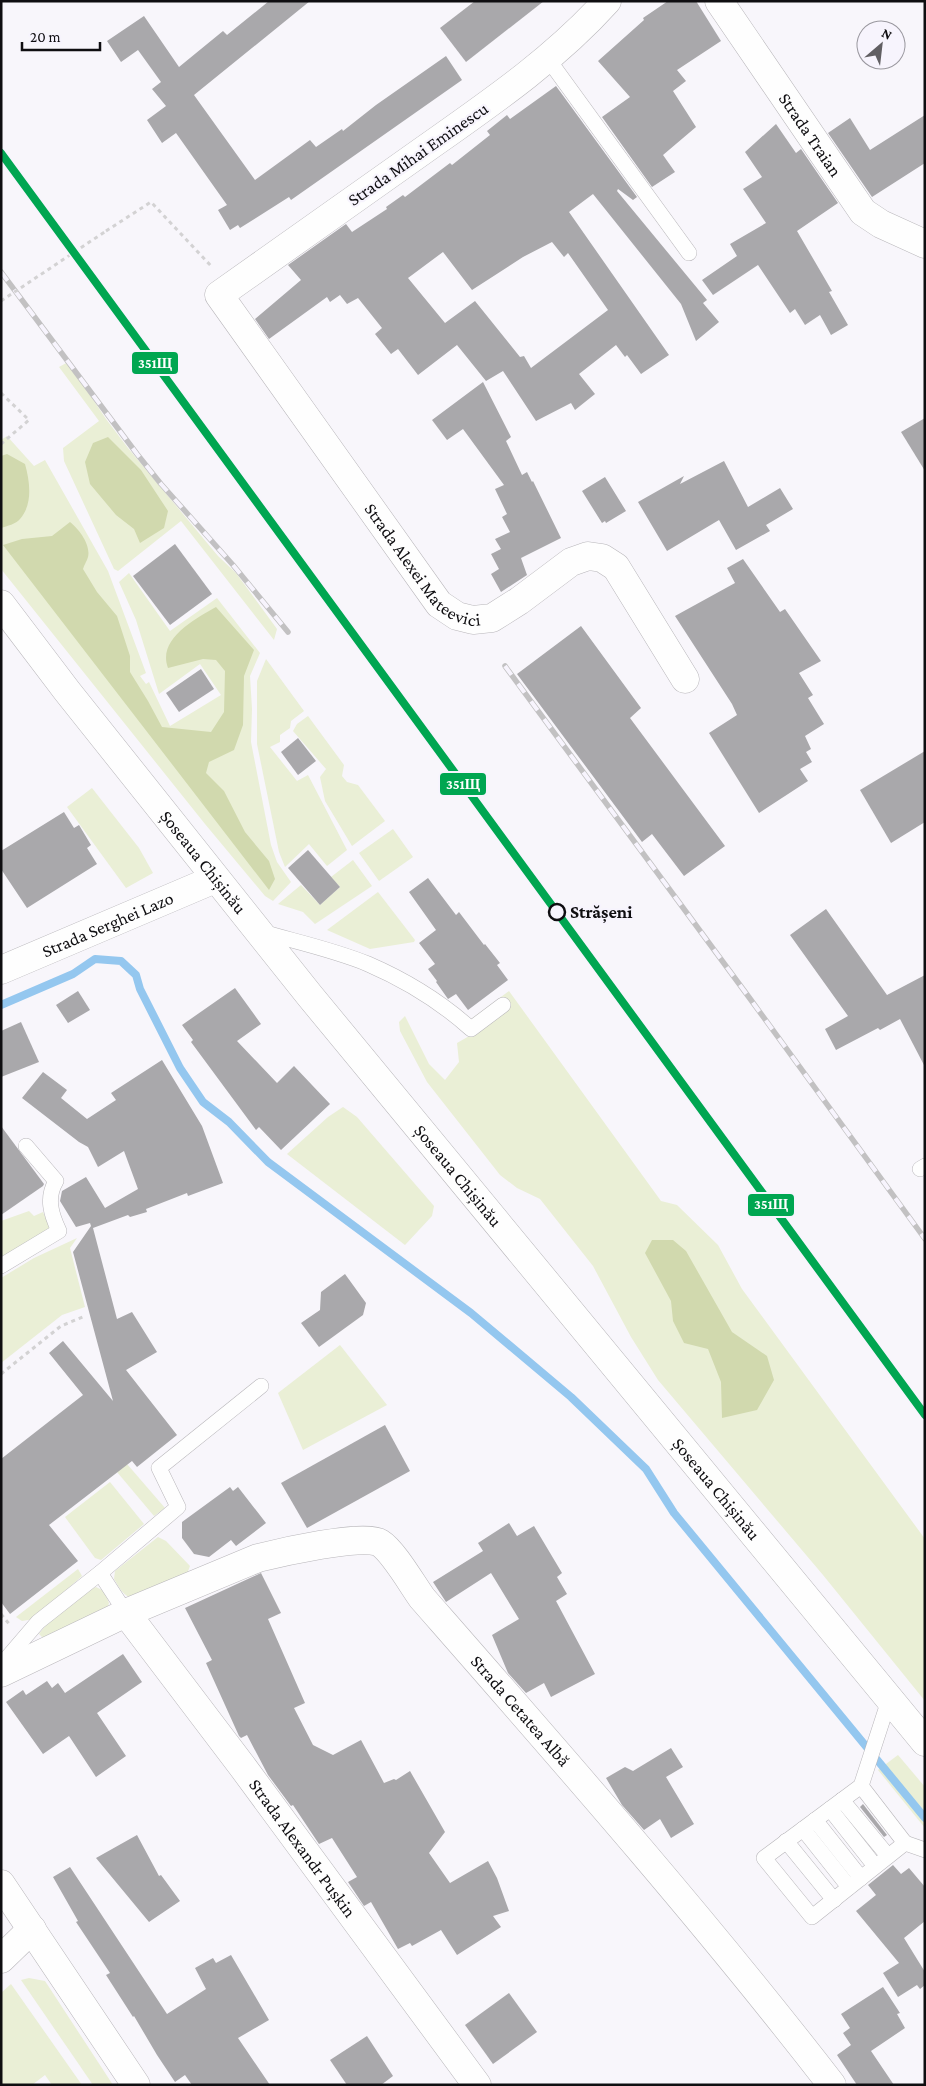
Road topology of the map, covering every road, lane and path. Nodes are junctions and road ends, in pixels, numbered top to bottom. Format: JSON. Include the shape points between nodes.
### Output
{"nodes":[{"id":1,"x":606,"y":1,"type":"edge"},
{"id":2,"x":719,"y":1,"type":"edge"},
{"id":3,"x":548,"y":59,"type":"junction"},
{"id":4,"x":925,"y":244,"type":"edge"},
{"id":5,"x":689,"y":253,"type":"dead end"},
{"id":6,"x":205,"y":260,"type":"dead end"},
{"id":7,"x":219,"y":295,"type":"joint"},
{"id":8,"x":1,"y":301,"type":"edge"},
{"id":9,"x":1,"y":393,"type":"edge"},
{"id":10,"x":1,"y":444,"type":"edge"},
{"id":11,"x":1,"y":604,"type":"edge"},
{"id":12,"x":686,"y":679,"type":"dead end"},
{"id":13,"x":215,"y":879,"type":"junction"},
{"id":14,"x":258,"y":930,"type":"junction"},
{"id":15,"x":1,"y":970,"type":"edge"},
{"id":16,"x":503,"y":1005,"type":"dead end"},
{"id":17,"x":26,"y":1146,"type":"dead end"},
{"id":18,"x":1,"y":1266,"type":"edge"},
{"id":19,"x":85,"y":1316,"type":"dead end"},
{"id":20,"x":1,"y":1374,"type":"edge"},
{"id":21,"x":261,"y":1386,"type":"dead end"},
{"id":22,"x":100,"y":1573,"type":"junction"},
{"id":23,"x":126,"y":1612,"type":"junction"},
{"id":24,"x":1,"y":1664,"type":"edge"},
{"id":25,"x":1,"y":1672,"type":"edge"},
{"id":26,"x":890,"y":1700,"type":"junction"},
{"id":27,"x":925,"y":1742,"type":"edge"},
{"id":28,"x":861,"y":1786,"type":"junction"},
{"id":29,"x":836,"y":1805,"type":"junction"},
{"id":30,"x":809,"y":1825,"type":"junction"},
{"id":31,"x":786,"y":1841,"type":"junction"},
{"id":32,"x":904,"y":1842,"type":"junction"},
{"id":33,"x":925,"y":1850,"type":"edge"},
{"id":34,"x":888,"y":1856,"type":"junction"},
{"id":35,"x":875,"y":1866,"type":"junction"},
{"id":36,"x":861,"y":1878,"type":"junction"},
{"id":37,"x":1,"y":1884,"type":"edge"},
{"id":38,"x":849,"y":1887,"type":"junction"},
{"id":39,"x":834,"y":1900,"type":"junction"},
{"id":40,"x":32,"y":1929,"type":"junction"},
{"id":41,"x":1,"y":1959,"type":"edge"},
{"id":42,"x":136,"y":2085,"type":"edge"},
{"id":43,"x":477,"y":2085,"type":"edge"},
{"id":44,"x":832,"y":2085,"type":"edge"}],
"edges":[{"from":1,"to":3,"type":"main road","name":"Strada Mihai Eminescu"},
{"from":2,"to":4,"type":"main road","name":"Strada Traian","via":[[863,212]]},
{"from":3,"to":5,"type":"lane"},
{"from":3,"to":7,"type":"main road","name":"Strada Mihai Eminescu"},
{"from":6,"to":8,"type":"path","bridge":true,"via":[[151,202]]},
{"from":7,"to":12,"type":"main road","name":"Strada Alexei Mateevici","via":[[439,604],[457,616],[473,620],[492,618],[571,562],[588,556],[602,558],[616,567]]},
{"from":9,"to":10,"type":"path","via":[[29,420]]},
{"from":11,"to":13,"type":"main road","name":"Șoseaua Chișinău"},
{"from":13,"to":14,"type":"main road","name":"Șoseaua Chișinău"},
{"from":13,"to":15,"type":"main road","name":"Strada Serghei Lazo"},
{"from":14,"to":16,"type":"lane","via":[[369,964],[447,1008],[471,1029]]},
{"from":14,"to":26,"type":"main road","name":"Șoseaua Chișinău"},
{"from":17,"to":18,"type":"lane","via":[[56,1181],[50,1193],[50,1208],[59,1231]]},
{"from":19,"to":20,"type":"path","via":[[61,1326]]},
{"from":21,"to":22,"type":"lane","via":[[159,1468],[178,1507]]},
{"from":22,"to":23,"type":"lane"},
{"from":22,"to":24,"type":"lane","via":[[38,1622]]},
{"from":23,"to":25,"type":"main road"},
{"from":23,"to":43,"type":"main road","name":"Strada Alexandr Pușkin"},
{"from":23,"to":44,"type":"main road","name":"Strada Cetatea Albă","via":[[258,1558],[340,1543],[379,1542],[422,1598],[656,1868]]},
{"from":26,"to":27,"type":"main road","name":"Șoseaua Chișinău"},
{"from":26,"to":28,"type":"lane"},
{"from":28,"to":29,"type":"lane"},
{"from":28,"to":32,"type":"lane"},
{"from":29,"to":30,"type":"lane"},
{"from":29,"to":34,"type":"lane"},
{"from":29,"to":35,"type":"lane"},
{"from":30,"to":31,"type":"lane"},
{"from":30,"to":36,"type":"lane"},
{"from":30,"to":38,"type":"lane"},
{"from":31,"to":39,"type":"lane"},
{"from":31,"to":39,"type":"lane","via":[[764,1858],[812,1917]]},
{"from":32,"to":33,"type":"lane"},
{"from":32,"to":34,"type":"lane"},
{"from":34,"to":35,"type":"lane"},
{"from":35,"to":36,"type":"lane"},
{"from":36,"to":38,"type":"lane"},
{"from":37,"to":40,"type":"main road"},
{"from":38,"to":39,"type":"lane"},
{"from":40,"to":41,"type":"main road"},
{"from":40,"to":42,"type":"main road"}]}
